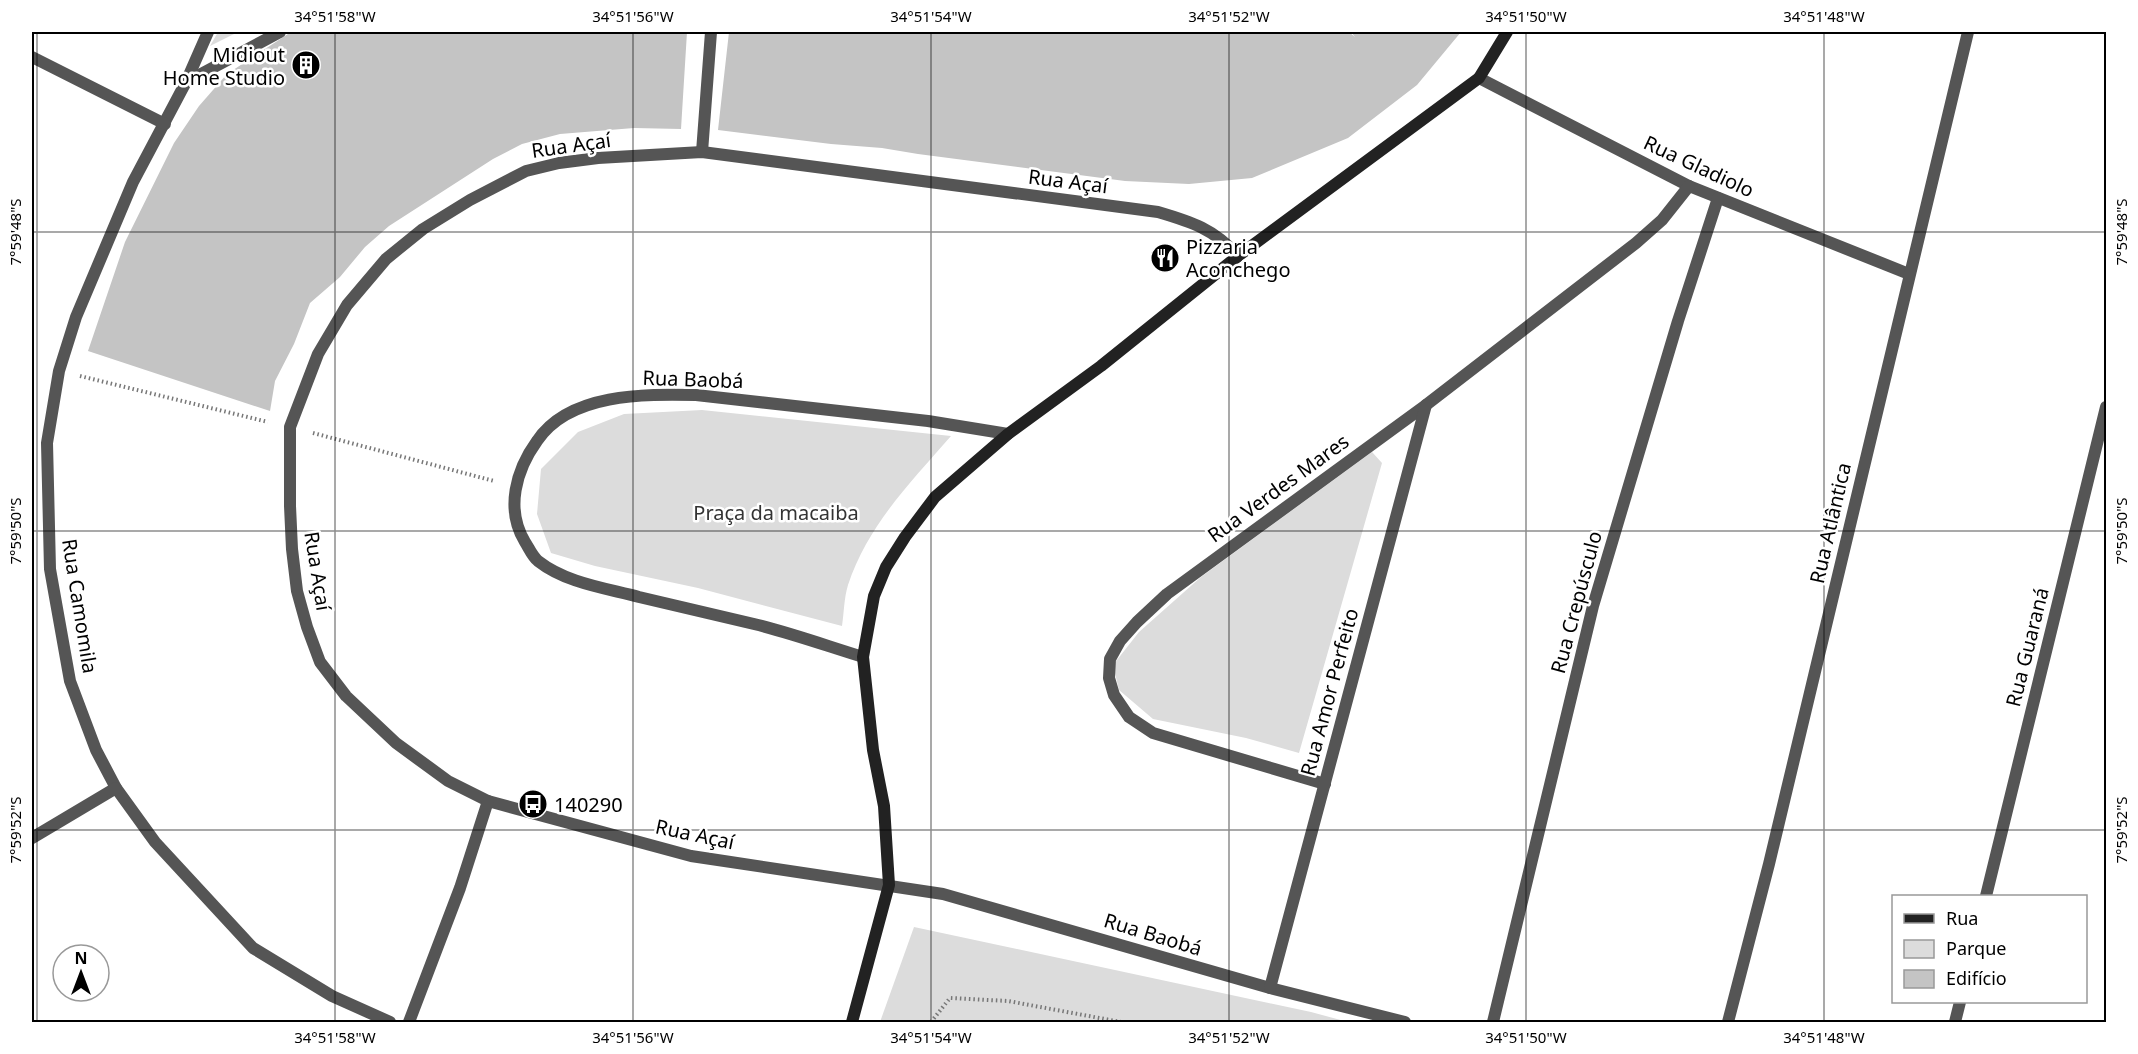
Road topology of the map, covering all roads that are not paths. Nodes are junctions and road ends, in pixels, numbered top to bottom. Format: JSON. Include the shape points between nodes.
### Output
{"nodes":[{"id":1,"x":208,"y":32,"type":"edge"},
{"id":2,"x":280,"y":32,"type":"edge"},
{"id":3,"x":711,"y":32,"type":"edge"},
{"id":4,"x":1507,"y":32,"type":"edge"},
{"id":5,"x":1968,"y":32,"type":"edge"},
{"id":6,"x":32,"y":57,"type":"edge"},
{"id":7,"x":1479,"y":78,"type":"junction"},
{"id":8,"x":186,"y":82,"type":"junction"},
{"id":9,"x":165,"y":124,"type":"junction"},
{"id":10,"x":702,"y":152,"type":"junction"},
{"id":11,"x":1689,"y":186,"type":"junction"},
{"id":12,"x":1718,"y":198,"type":"junction"},
{"id":13,"x":1238,"y":256,"type":"junction"},
{"id":14,"x":1909,"y":274,"type":"junction"},
{"id":15,"x":1426,"y":405,"type":"junction"},
{"id":16,"x":2106,"y":407,"type":"edge"},
{"id":17,"x":1008,"y":434,"type":"junction"},
{"id":18,"x":863,"y":657,"type":"junction"},
{"id":19,"x":1325,"y":784,"type":"junction"},
{"id":20,"x":116,"y":788,"type":"junction"},
{"id":21,"x":488,"y":801,"type":"junction"},
{"id":22,"x":32,"y":838,"type":"edge"},
{"id":23,"x":889,"y":885,"type":"junction"},
{"id":24,"x":1986,"y":895,"type":"edge"},
{"id":25,"x":1269,"y":988,"type":"junction"},
{"id":26,"x":1960,"y":1003,"type":"edge"},
{"id":27,"x":390,"y":1023,"type":"edge"},
{"id":28,"x":409,"y":1023,"type":"edge"},
{"id":29,"x":852,"y":1023,"type":"edge"},
{"id":30,"x":1406,"y":1023,"type":"edge"},
{"id":31,"x":1493,"y":1023,"type":"edge"},
{"id":32,"x":1728,"y":1023,"type":"edge"},
{"id":33,"x":1955,"y":1023,"type":"edge"}],
"edges":[{"from":1,"to":8,"type":"street","name":"Rua Camomila"},
{"from":2,"to":8,"type":"street"},
{"from":3,"to":10,"type":"street"},
{"from":4,"to":7,"type":"street"},
{"from":5,"to":14,"type":"street","name":"Rua Atlântica"},
{"from":6,"to":9,"type":"street"},
{"from":7,"to":11,"type":"street","name":"Rua Gladiolo"},
{"from":7,"to":13,"type":"street"},
{"from":8,"to":9,"type":"street","name":"Rua Camomila"},
{"from":9,"to":20,"type":"street","name":"Rua Camomila","via":[[133,182],[76,316],[58,371],[47,443],[50,569],[70,681],[96,750]]},
{"from":10,"to":13,"type":"street","name":"Rua Açaí","via":[[1158,212],[1214,233]]},
{"from":10,"to":21,"type":"street","name":"Rua Açaí","via":[[598,158],[526,171],[423,229],[386,260],[346,305],[318,354],[290,427],[290,506],[297,591],[320,662],[346,696],[396,743],[448,781]]},
{"from":11,"to":12,"type":"street","name":"Rua Gladiolo"},
{"from":11,"to":15,"type":"street","name":"Rua Verdes Mares","via":[[1662,220],[1636,243]]},
{"from":12,"to":14,"type":"street","name":"Rua Gladiolo"},
{"from":12,"to":31,"type":"street","name":"Rua Crepúsculo","via":[[1593,606]]},
{"from":13,"to":17,"type":"street","via":[[1101,366]]},
{"from":14,"to":32,"type":"street","name":"Rua Atlântica"},
{"from":15,"to":19,"type":"street","name":"Rua Amor Perfeito"},
{"from":15,"to":19,"type":"street","name":"Rua Verdes Mares","via":[[1167,594],[1120,641],[1110,659],[1109,678],[1114,695],[1129,717],[1153,734]]},
{"from":16,"to":24,"type":"street","name":"Rua Guaraná"},
{"from":17,"to":18,"type":"street","via":[[935,497],[885,567],[874,596]]},
{"from":17,"to":18,"type":"street","name":"Rua Baobá","via":[[928,421],[659,394],[612,398],[572,411],[544,429],[525,458],[515,486],[514,507],[521,535],[535,559],[556,574],[758,625]]},
{"from":18,"to":23,"type":"street","via":[[873,750],[884,806]]},
{"from":19,"to":25,"type":"street","name":"Rua Amor Perfeito"},
{"from":20,"to":22,"type":"street"},
{"from":20,"to":27,"type":"street","name":"Rua Camomila","via":[[154,842],[253,948],[332,996]]},
{"from":21,"to":23,"type":"street","name":"Rua Açaí","via":[[691,856]]},
{"from":21,"to":28,"type":"street"},
{"from":23,"to":25,"type":"street","name":"Rua Baobá","via":[[954,897]]},
{"from":23,"to":29,"type":"street"},
{"from":25,"to":30,"type":"street","name":"Rua Baobá"},
{"from":26,"to":33,"type":"street"}]}
